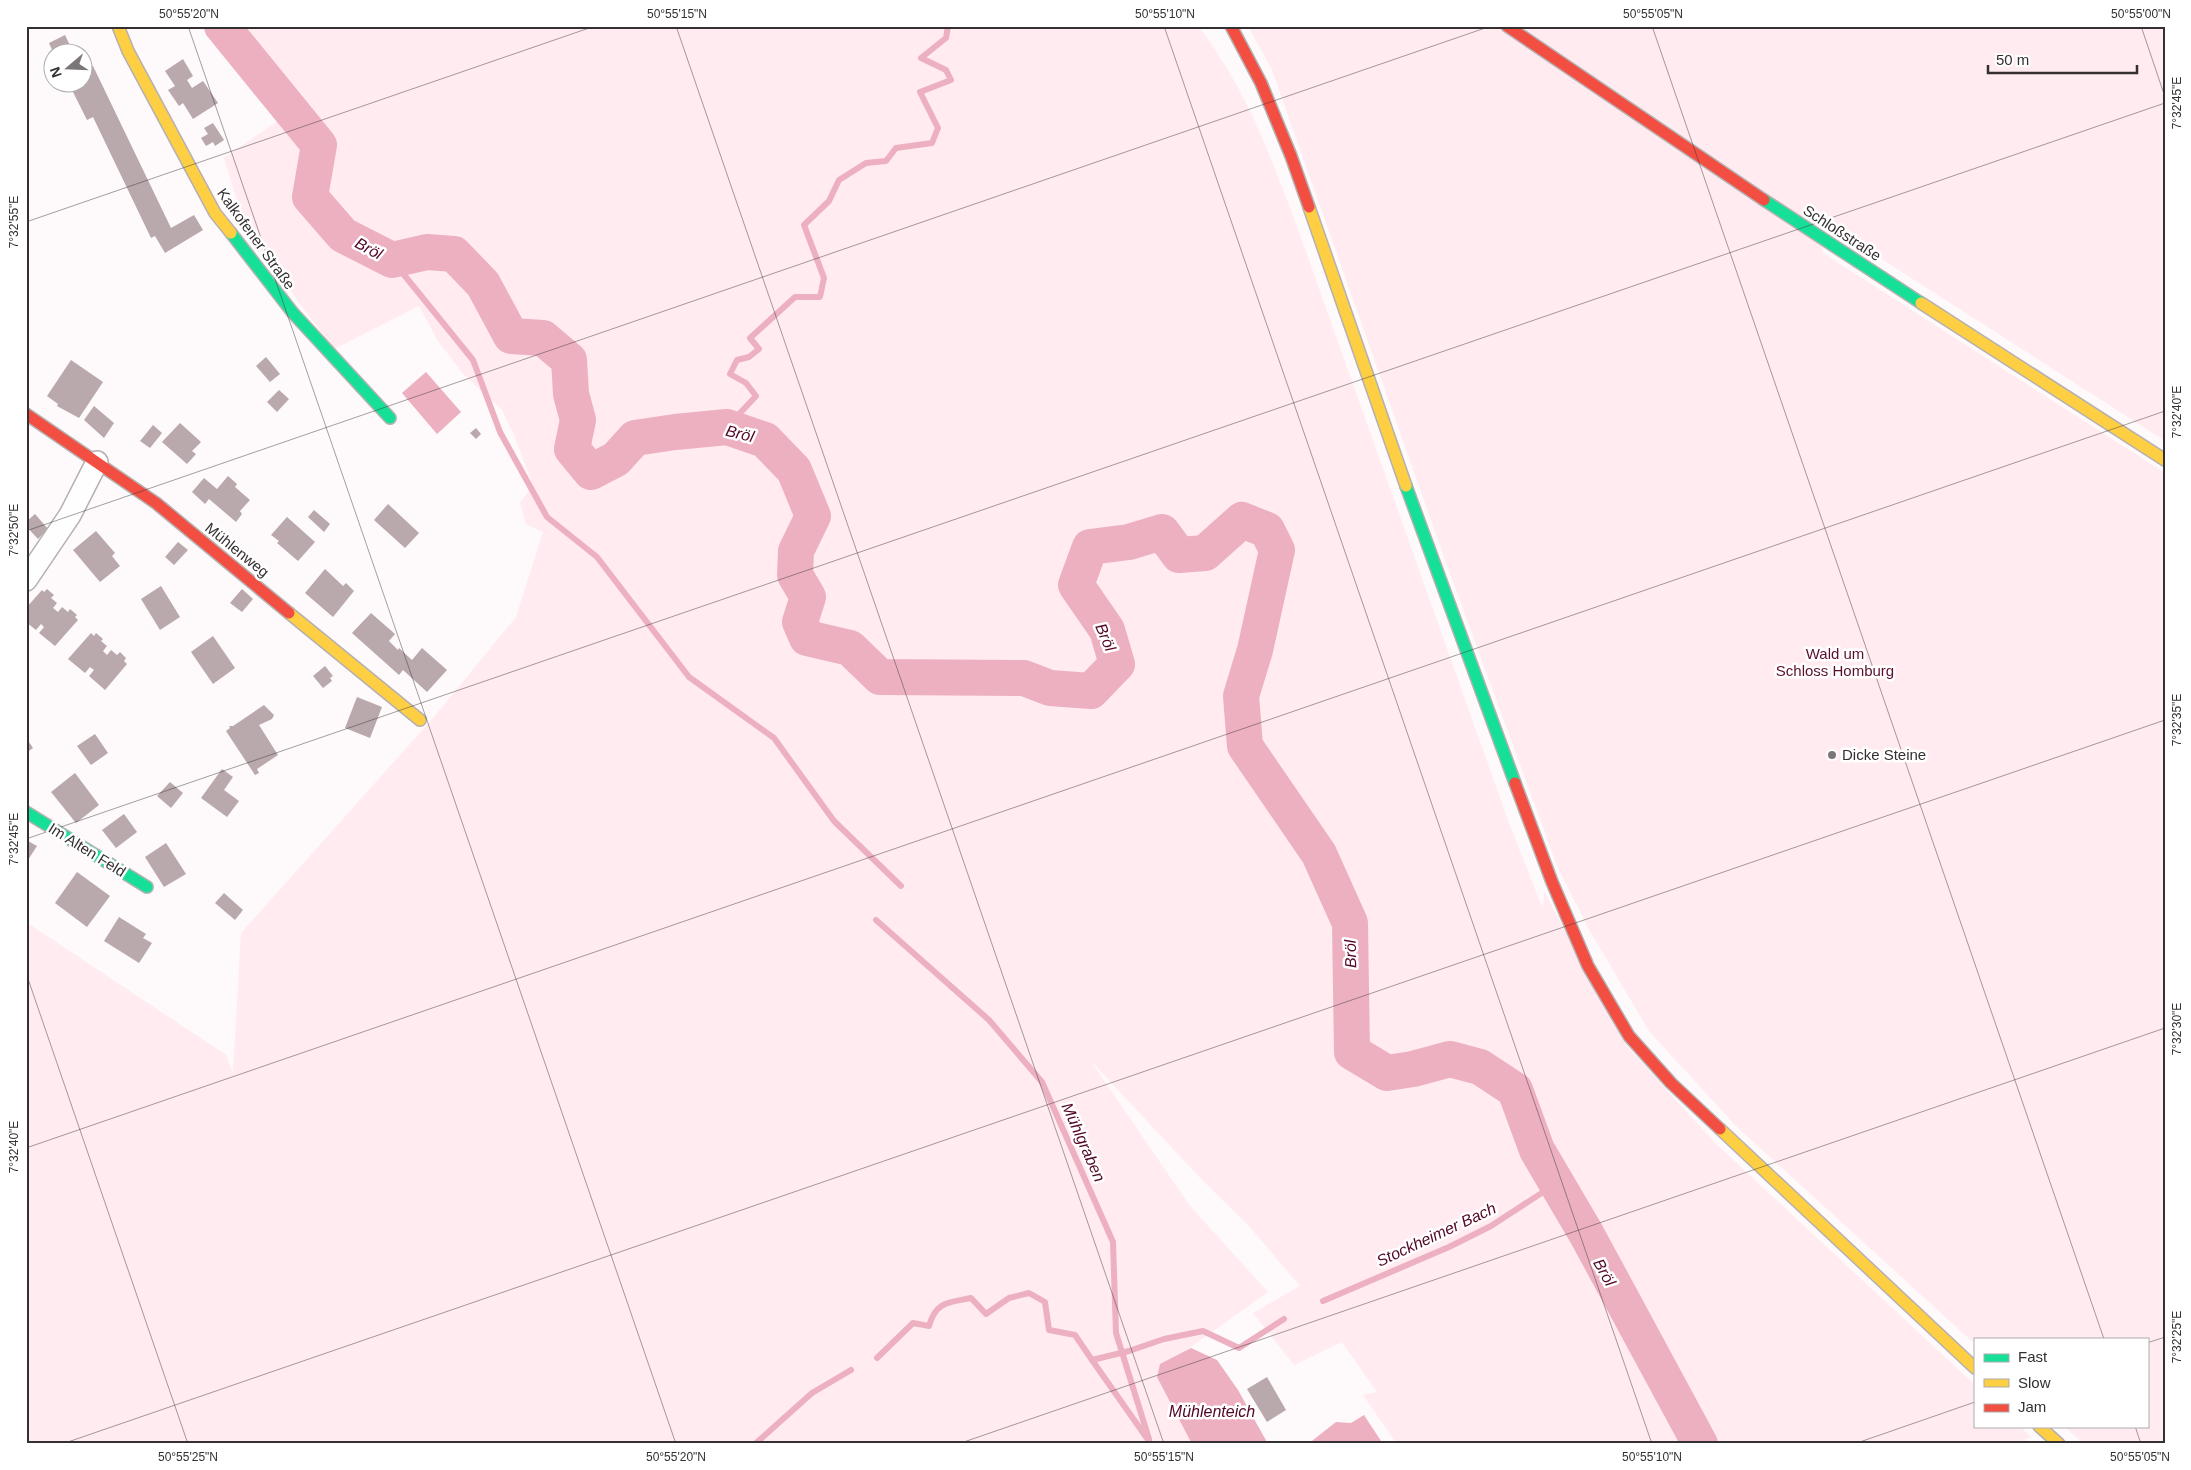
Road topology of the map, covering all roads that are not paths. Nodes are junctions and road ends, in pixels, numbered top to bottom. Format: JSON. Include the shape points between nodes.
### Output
{"nodes":[{"id":1,"x":118,"y":26,"type":"edge"},
{"id":2,"x":1231,"y":26,"type":"edge"},
{"id":3,"x":1507,"y":26,"type":"edge"},
{"id":4,"x":26,"y":414,"type":"edge"},
{"id":5,"x":390,"y":418,"type":"dead end"},
{"id":6,"x":2165,"y":460,"type":"edge"},
{"id":7,"x":97,"y":462,"type":"junction"},
{"id":8,"x":26,"y":580,"type":"edge"},
{"id":9,"x":420,"y":720,"type":"dead end"},
{"id":10,"x":26,"y":812,"type":"edge"},
{"id":11,"x":147,"y":887,"type":"dead end"},
{"id":12,"x":1974,"y":1367,"type":"edge"},
{"id":13,"x":2041,"y":1428,"type":"edge"},
{"id":14,"x":2055,"y":1443,"type":"edge"}],
"edges":[{"from":1,"to":5,"type":"street","name":"Kalkofener Straße","via":[[132,60],[214,213],[292,313]]},
{"from":2,"to":12,"type":"street","via":[[1261,83],[1291,156],[1442,588],[1552,882],[1588,966],[1629,1036],[1671,1083]]},
{"from":3,"to":6,"type":"street","name":"Schloßstraße","via":[[1666,136]]},
{"from":4,"to":7,"type":"street","name":"Mühlenweg"},
{"from":7,"to":8,"type":"street","via":[[70,515]]},
{"from":7,"to":9,"type":"street","name":"Mühlenweg","via":[[156,503]]},
{"from":10,"to":11,"type":"street","name":"Im Alten Feld"},
{"from":13,"to":14,"type":"street"}]}
